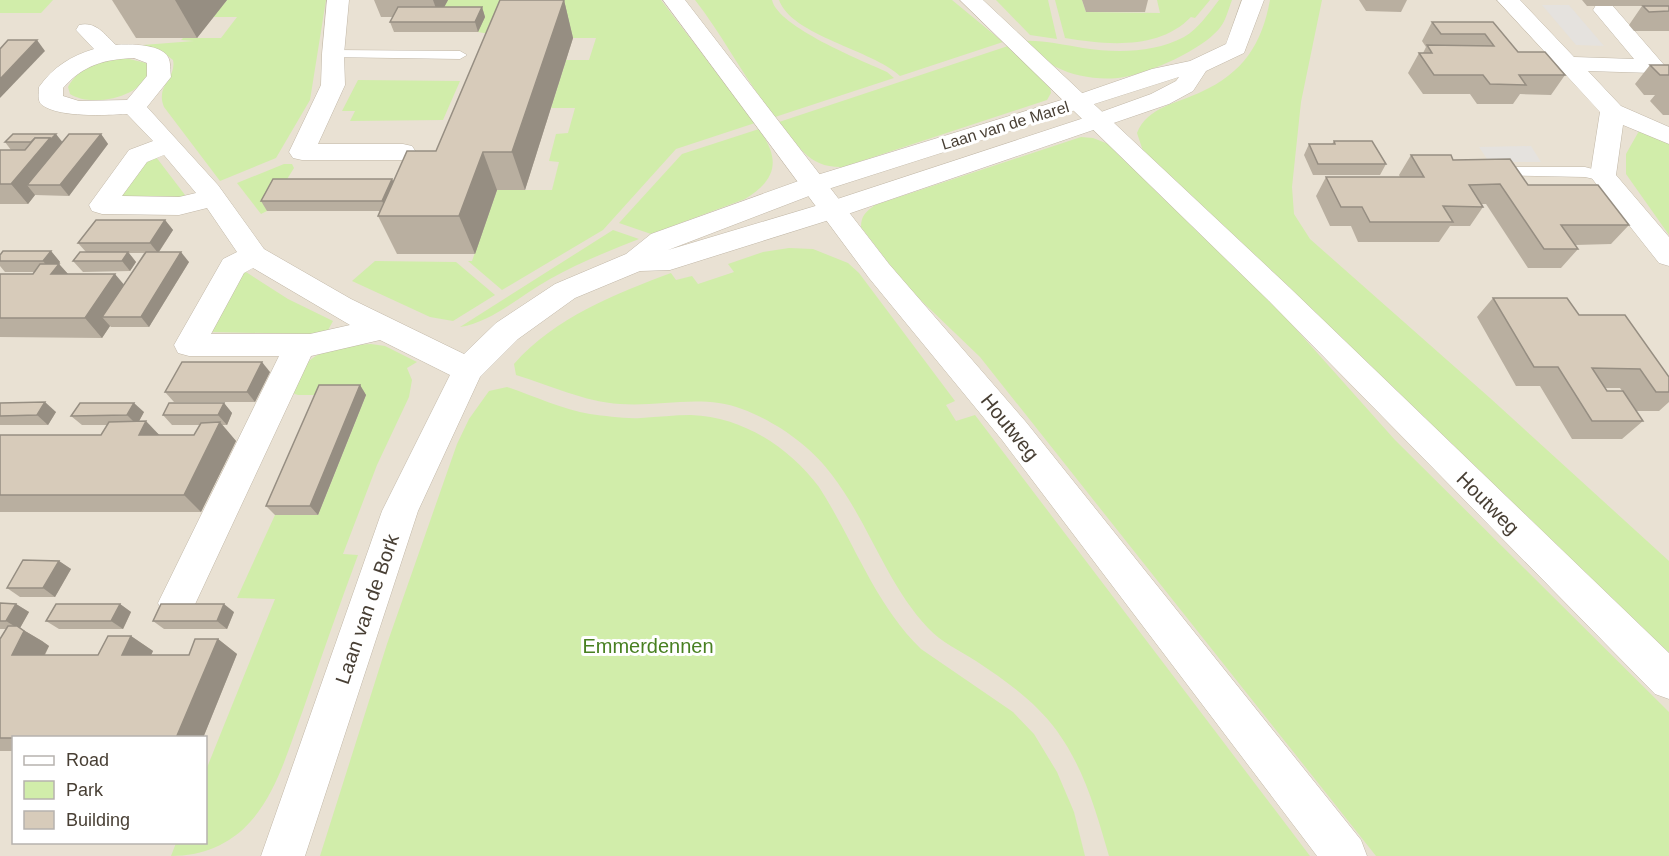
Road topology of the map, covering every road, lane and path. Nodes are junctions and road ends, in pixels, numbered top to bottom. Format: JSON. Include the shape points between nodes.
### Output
{"nodes":[{"id":1,"x":338,"y":0,"type":"edge"},
{"id":2,"x":674,"y":0,"type":"edge"},
{"id":3,"x":970,"y":0,"type":"edge"},
{"id":4,"x":1252,"y":0,"type":"edge"},
{"id":5,"x":1508,"y":0,"type":"edge"},
{"id":6,"x":1604,"y":10,"type":"dead end"},
{"id":7,"x":87,"y":30,"type":"dead end"},
{"id":8,"x":110,"y":52,"type":"junction"},
{"id":9,"x":333,"y":54,"type":"junction"},
{"id":10,"x":460,"y":55,"type":"dead end"},
{"id":11,"x":1567,"y":64,"type":"junction"},
{"id":12,"x":134,"y":108,"type":"junction"},
{"id":13,"x":1611,"y":111,"type":"junction"},
{"id":14,"x":1089,"y":112,"type":"junction"},
{"id":15,"x":1669,"y":136,"type":"edge"},
{"id":16,"x":170,"y":144,"type":"junction"},
{"id":17,"x":403,"y":152,"type":"dead end"},
{"id":18,"x":1474,"y":172,"type":"edge"},
{"id":19,"x":1603,"y":176,"type":"junction"},
{"id":20,"x":813,"y":185,"type":"junction"},
{"id":21,"x":214,"y":198,"type":"junction"},
{"id":22,"x":832,"y":210,"type":"junction"},
{"id":23,"x":254,"y":256,"type":"junction"},
{"id":24,"x":1669,"y":256,"type":"edge"},
{"id":25,"x":636,"y":261,"type":"junction"},
{"id":26,"x":384,"y":328,"type":"junction"},
{"id":27,"x":301,"y":344,"type":"junction"},
{"id":28,"x":468,"y":370,"type":"junction"},
{"id":29,"x":177,"y":603,"type":"edge"},
{"id":30,"x":1669,"y":681,"type":"edge"},
{"id":31,"x":283,"y":856,"type":"edge"},
{"id":32,"x":1345,"y":856,"type":"edge"}],
"edges":[{"from":1,"to":9,"type":"street"},
{"from":2,"to":20,"type":"street","name":"Houtweg"},
{"from":3,"to":14,"type":"street","name":"Houtweg"},
{"from":4,"to":14,"type":"street","name":"Laan van de Marel","via":[[1236,48],[1197,66],[1185,86],[1160,99]]},
{"from":5,"to":11,"type":"street"},
{"from":6,"to":11,"type":"street","via":[[1653,66]]},
{"from":7,"to":8,"type":"street"},
{"from":8,"to":12,"type":"street","via":[[136,51],[158,59],[159,77]]},
{"from":8,"to":12,"type":"street","via":[[69,67],[51,87],[51,100],[78,108]]},
{"from":9,"to":10,"type":"lane"},
{"from":9,"to":17,"type":"street","via":[[333,85],[302,152]]},
{"from":11,"to":13,"type":"street"},
{"from":12,"to":16,"type":"street"},
{"from":13,"to":15,"type":"street"},
{"from":13,"to":19,"type":"street"},
{"from":14,"to":20,"type":"street","name":"Laan van de Marel"},
{"from":14,"to":22,"type":"street","name":"Laan van de Marel"},
{"from":14,"to":30,"type":"street","name":"Houtweg","via":[[1279,294]]},
{"from":16,"to":21,"type":"street"},
{"from":16,"to":21,"type":"street","via":[[138,156],[102,205],[179,206]]},
{"from":18,"to":19,"type":"lane","via":[[1585,172]]},
{"from":19,"to":24,"type":"street"},
{"from":20,"to":22,"type":"street","name":"Houtweg"},
{"from":20,"to":25,"type":"street","name":"Laan van de Bork","via":[[661,241]]},
{"from":21,"to":23,"type":"street"},
{"from":22,"to":25,"type":"street","name":"Laan van de Bork","via":[[670,260]]},
{"from":22,"to":32,"type":"street","name":"Houtweg","via":[[1014,431]]},
{"from":23,"to":26,"type":"street"},
{"from":23,"to":27,"type":"street","via":[[233,266],[189,345]]},
{"from":25,"to":28,"type":"street","name":"Laan van de Bork","via":[[565,291],[507,331]]},
{"from":26,"to":27,"type":"street"},
{"from":26,"to":28,"type":"street"},
{"from":27,"to":29,"type":"street"},
{"from":28,"to":31,"type":"street","name":"Laan van de Bork","via":[[400,511]]}]}
